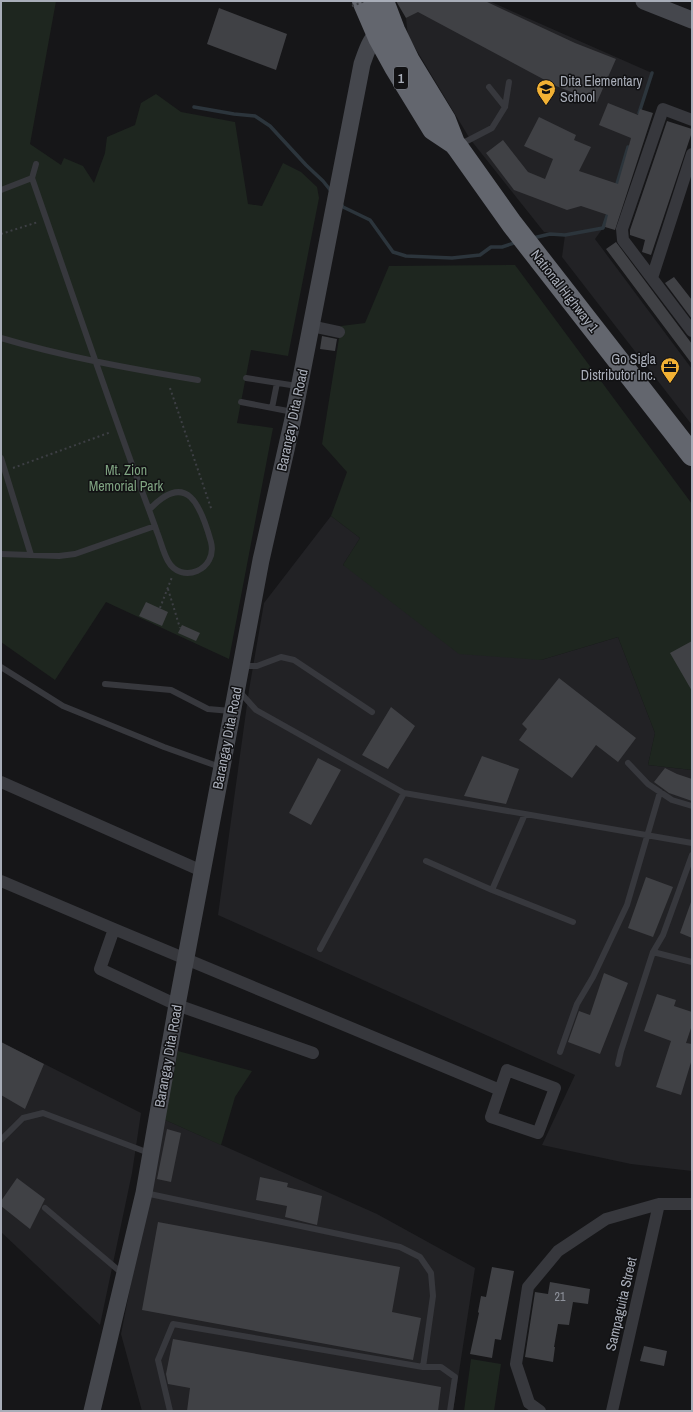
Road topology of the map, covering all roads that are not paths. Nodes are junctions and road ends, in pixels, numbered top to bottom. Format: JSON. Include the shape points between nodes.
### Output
{"nodes":[{"id":1,"x":383,"y":1,"type":"edge"},
{"id":2,"x":644,"y":1,"type":"edge"},
{"id":3,"x":360,"y":3,"type":"edge"},
{"id":4,"x":692,"y":20,"type":"edge"},
{"id":5,"x":384,"y":29,"type":"junction"},
{"id":6,"x":362,"y":64,"type":"junction"},
{"id":7,"x":395,"y":67,"type":"junction"},
{"id":8,"x":509,"y":82,"type":"dead end"},
{"id":9,"x":489,"y":87,"type":"dead end"},
{"id":10,"x":505,"y":106,"type":"junction"},
{"id":11,"x":692,"y":120,"type":"edge"},
{"id":12,"x":456,"y":146,"type":"junction"},
{"id":13,"x":692,"y":154,"type":"edge"},
{"id":14,"x":36,"y":164,"type":"dead end"},
{"id":15,"x":32,"y":178,"type":"junction"},
{"id":16,"x":1,"y":190,"type":"edge"},
{"id":17,"x":652,"y":278,"type":"junction"},
{"id":18,"x":311,"y":326,"type":"junction"},
{"id":19,"x":692,"y":331,"type":"edge"},
{"id":20,"x":339,"y":332,"type":"dead end"},
{"id":21,"x":1,"y":338,"type":"edge"},
{"id":22,"x":95,"y":360,"type":"junction"},
{"id":23,"x":246,"y":378,"type":"dead end"},
{"id":24,"x":198,"y":380,"type":"dead end"},
{"id":25,"x":277,"y":383,"type":"junction"},
{"id":26,"x":299,"y":386,"type":"junction"},
{"id":27,"x":241,"y":402,"type":"dead end"},
{"id":28,"x":272,"y":408,"type":"junction"},
{"id":29,"x":294,"y":412,"type":"junction"},
{"id":30,"x":692,"y":455,"type":"edge"},
{"id":31,"x":1,"y":458,"type":"edge"},
{"id":32,"x":149,"y":510,"type":"junction"},
{"id":33,"x":155,"y":526,"type":"junction"},
{"id":34,"x":1,"y":554,"type":"edge"},
{"id":35,"x":32,"y":554,"type":"junction"},
{"id":36,"x":241,"y":666,"type":"junction"},
{"id":37,"x":1,"y":667,"type":"edge"},
{"id":38,"x":105,"y":684,"type":"dead end"},
{"id":39,"x":237,"y":688,"type":"junction"},
{"id":40,"x":232,"y":711,"type":"junction"},
{"id":41,"x":372,"y":712,"type":"dead end"},
{"id":42,"x":628,"y":763,"type":"dead end"},
{"id":43,"x":222,"y":767,"type":"junction"},
{"id":44,"x":1,"y":782,"type":"edge"},
{"id":45,"x":660,"y":792,"type":"junction"},
{"id":46,"x":404,"y":793,"type":"junction"},
{"id":47,"x":692,"y":806,"type":"edge"},
{"id":48,"x":526,"y":814,"type":"junction"},
{"id":49,"x":647,"y":834,"type":"junction"},
{"id":50,"x":692,"y":843,"type":"edge"},
{"id":51,"x":692,"y":854,"type":"edge"},
{"id":52,"x":426,"y":861,"type":"dead end"},
{"id":53,"x":202,"y":872,"type":"junction"},
{"id":54,"x":1,"y":881,"type":"edge"},
{"id":55,"x":492,"y":890,"type":"junction"},
{"id":56,"x":573,"y":922,"type":"dead end"},
{"id":57,"x":114,"y":929,"type":"junction"},
{"id":58,"x":320,"y":949,"type":"dead end"},
{"id":59,"x":653,"y":952,"type":"junction"},
{"id":60,"x":186,"y":959,"type":"junction"},
{"id":61,"x":692,"y":962,"type":"edge"},
{"id":62,"x":177,"y":1005,"type":"junction"},
{"id":63,"x":560,"y":1052,"type":"dead end"},
{"id":64,"x":313,"y":1054,"type":"dead end"},
{"id":65,"x":618,"y":1064,"type":"dead end"},
{"id":66,"x":500,"y":1090,"type":"junction"},
{"id":67,"x":1,"y":1140,"type":"edge"},
{"id":68,"x":151,"y":1153,"type":"junction"},
{"id":69,"x":144,"y":1193,"type":"junction"},
{"id":70,"x":659,"y":1204,"type":"junction"},
{"id":71,"x":692,"y":1204,"type":"edge"},
{"id":72,"x":45,"y":1208,"type":"dead end"},
{"id":73,"x":124,"y":1275,"type":"junction"},
{"id":74,"x":423,"y":1366,"type":"junction"},
{"id":75,"x":92,"y":1411,"type":"edge"},
{"id":76,"x":170,"y":1411,"type":"edge"},
{"id":77,"x":450,"y":1411,"type":"edge"},
{"id":78,"x":540,"y":1411,"type":"edge"},
{"id":79,"x":612,"y":1411,"type":"edge"}],
"edges":[{"from":1,"to":5,"type":"highway","name":"National Highway 1","number":"1"},
{"from":2,"to":4,"type":"street","via":[[674,10]]},
{"from":3,"to":5,"type":"highway","name":"National Highway 1","number":"1"},
{"from":5,"to":6,"type":"street","name":"Barangay Dita Road","via":[[368,47]]},
{"from":5,"to":7,"type":"highway","name":"National Highway 1","number":"1"},
{"from":5,"to":12,"type":"highway","name":"National Highway 1","number":"1","via":[[409,61],[445,120]]},
{"from":6,"to":7,"type":"street","via":[[369,56],[376,55]]},
{"from":6,"to":18,"type":"street","name":"Barangay Dita Road"},
{"from":7,"to":12,"type":"highway","name":"National Highway 1","number":"1","via":[[432,129]]},
{"from":8,"to":10,"type":"lane"},
{"from":9,"to":10,"type":"lane"},
{"from":10,"to":12,"type":"lane","via":[[492,128]]},
{"from":11,"to":17,"type":"street","via":[[663,109],[622,229],[623,240]]},
{"from":12,"to":30,"type":"highway","name":"National Highway 1","number":"1","via":[[512,224]]},
{"from":13,"to":17,"type":"street"},
{"from":14,"to":15,"type":"lane"},
{"from":15,"to":16,"type":"lane"},
{"from":15,"to":22,"type":"lane"},
{"from":17,"to":19,"type":"street"},
{"from":18,"to":20,"type":"street"},
{"from":18,"to":26,"type":"street","name":"Barangay Dita Road"},
{"from":21,"to":22,"type":"lane"},
{"from":22,"to":24,"type":"lane"},
{"from":22,"to":32,"type":"lane"},
{"from":23,"to":25,"type":"lane"},
{"from":25,"to":26,"type":"lane"},
{"from":25,"to":28,"type":"lane"},
{"from":26,"to":29,"type":"street","name":"Barangay Dita Road"},
{"from":27,"to":28,"type":"lane"},
{"from":28,"to":29,"type":"lane"},
{"from":29,"to":36,"type":"street","name":"Barangay Dita Road","via":[[261,560]]},
{"from":31,"to":35,"type":"lane"},
{"from":32,"to":33,"type":"lane"},
{"from":32,"to":33,"type":"lane","via":[[159,500],[173,493],[180,492],[191,497],[201,510],[212,544],[209,562],[194,573],[176,570],[168,561]]},
{"from":33,"to":35,"type":"lane","via":[[75,554]]},
{"from":34,"to":35,"type":"lane"},
{"from":36,"to":39,"type":"street","name":"Barangay Dita Road"},
{"from":36,"to":41,"type":"lane","via":[[257,666],[281,657],[294,660]]},
{"from":37,"to":43,"type":"lane","via":[[63,706],[164,748]]},
{"from":38,"to":40,"type":"lane","via":[[171,690],[208,709]]},
{"from":39,"to":40,"type":"street","name":"Barangay Dita Road"},
{"from":39,"to":46,"type":"lane","via":[[256,710]]},
{"from":40,"to":43,"type":"street","name":"Barangay Dita Road"},
{"from":42,"to":45,"type":"lane","via":[[648,784]]},
{"from":43,"to":53,"type":"street","name":"Barangay Dita Road"},
{"from":44,"to":53,"type":"street"},
{"from":45,"to":47,"type":"lane","via":[[672,800]]},
{"from":45,"to":49,"type":"lane"},
{"from":46,"to":48,"type":"lane"},
{"from":46,"to":58,"type":"lane"},
{"from":48,"to":49,"type":"lane"},
{"from":48,"to":55,"type":"lane"},
{"from":49,"to":50,"type":"lane"},
{"from":49,"to":63,"type":"lane","via":[[627,905],[593,977],[577,1004]]},
{"from":51,"to":59,"type":"lane","via":[[663,934]]},
{"from":52,"to":55,"type":"lane"},
{"from":53,"to":60,"type":"street","name":"Barangay Dita Road"},
{"from":54,"to":57,"type":"street"},
{"from":55,"to":56,"type":"lane"},
{"from":57,"to":60,"type":"street"},
{"from":57,"to":62,"type":"street","via":[[100,968]]},
{"from":59,"to":61,"type":"lane"},
{"from":59,"to":65,"type":"lane"},
{"from":60,"to":62,"type":"street","name":"Barangay Dita Road"},
{"from":60,"to":66,"type":"street"},
{"from":62,"to":64,"type":"street"},
{"from":62,"to":68,"type":"street","name":"Barangay Dita Road"},
{"from":66,"to":66,"type":"street","via":[[491,1117],[538,1133],[554,1088],[507,1070]]},
{"from":67,"to":68,"type":"lane","via":[[23,1118],[43,1113]]},
{"from":68,"to":69,"type":"street","name":"Barangay Dita Road"},
{"from":69,"to":73,"type":"street","name":"Barangay Dita Road"},
{"from":69,"to":74,"type":"lane","via":[[400,1247],[420,1256],[431,1273],[433,1296]]},
{"from":70,"to":71,"type":"street"},
{"from":70,"to":78,"type":"street","via":[[606,1219],[558,1251],[528,1287],[516,1364],[529,1403]]},
{"from":70,"to":79,"type":"street","name":"Sampaguita Street"},
{"from":72,"to":73,"type":"lane"},
{"from":73,"to":75,"type":"street","name":"Barangay Dita Road"},
{"from":74,"to":76,"type":"lane","via":[[173,1324],[158,1360]]},
{"from":74,"to":77,"type":"lane","via":[[440,1367],[455,1377]]}]}
